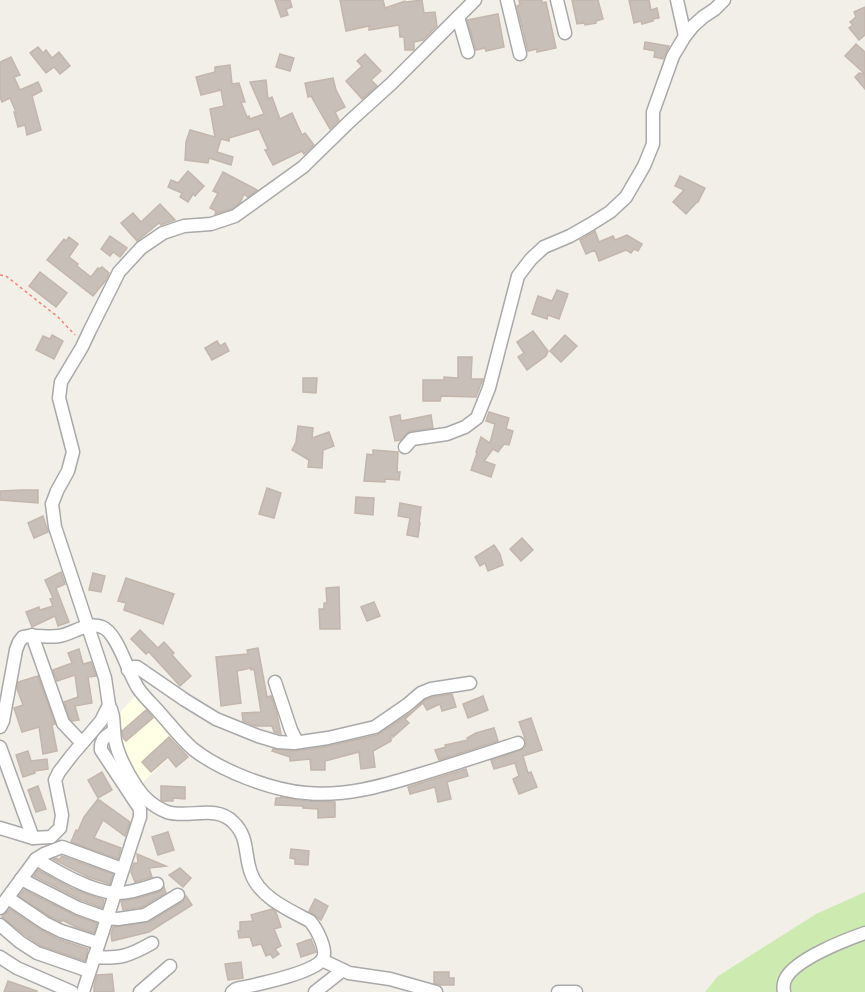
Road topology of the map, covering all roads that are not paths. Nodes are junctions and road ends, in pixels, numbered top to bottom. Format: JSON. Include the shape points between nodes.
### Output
{"nodes":[{"id":1,"x":475,"y":0,"type":"edge"},
{"id":2,"x":507,"y":0,"type":"edge"},
{"id":3,"x":557,"y":0,"type":"edge"},
{"id":4,"x":677,"y":0,"type":"edge"},
{"id":5,"x":724,"y":0,"type":"edge"},
{"id":6,"x":458,"y":17,"type":"junction"},
{"id":7,"x":565,"y":33,"type":"dead end"},
{"id":8,"x":685,"y":36,"type":"junction"},
{"id":9,"x":468,"y":52,"type":"dead end"},
{"id":10,"x":520,"y":54,"type":"dead end"},
{"id":11,"x":405,"y":447,"type":"dead end"},
{"id":12,"x":88,"y":626,"type":"junction"},
{"id":13,"x":32,"y":636,"type":"junction"},
{"id":14,"x":128,"y":670,"type":"junction"},
{"id":15,"x":275,"y":682,"type":"dead end"},
{"id":16,"x":470,"y":683,"type":"dead end"},
{"id":17,"x":109,"y":705,"type":"junction"},
{"id":18,"x":0,"y":728,"type":"edge"},
{"id":19,"x":114,"y":731,"type":"junction"},
{"id":20,"x":297,"y":742,"type":"junction"},
{"id":21,"x":82,"y":743,"type":"junction"},
{"id":22,"x":518,"y":743,"type":"dead end"},
{"id":23,"x":0,"y":747,"type":"edge"},
{"id":24,"x":0,"y":828,"type":"edge"},
{"id":25,"x":33,"y":838,"type":"junction"},
{"id":26,"x":36,"y":859,"type":"junction"},
{"id":27,"x":122,"y":869,"type":"junction"},
{"id":28,"x":21,"y":879,"type":"junction"},
{"id":29,"x":157,"y":884,"type":"dead end"},
{"id":30,"x":114,"y":893,"type":"junction"},
{"id":31,"x":178,"y":895,"type":"dead end"},
{"id":32,"x":4,"y":903,"type":"edge"},
{"id":33,"x":106,"y":918,"type":"junction"},
{"id":34,"x":0,"y":925,"type":"edge"},
{"id":35,"x":865,"y":933,"type":"edge"},
{"id":36,"x":98,"y":943,"type":"junction"},
{"id":37,"x":152,"y":943,"type":"dead end"},
{"id":38,"x":0,"y":957,"type":"edge"},
{"id":39,"x":94,"y":957,"type":"junction"},
{"id":40,"x":322,"y":960,"type":"junction"},
{"id":41,"x":170,"y":966,"type":"dead end"},
{"id":42,"x":343,"y":970,"type":"junction"},
{"id":43,"x":89,"y":971,"type":"junction"},
{"id":44,"x":72,"y":992,"type":"edge"},
{"id":45,"x":82,"y":992,"type":"edge"},
{"id":46,"x":140,"y":992,"type":"edge"},
{"id":47,"x":232,"y":992,"type":"edge"},
{"id":48,"x":315,"y":992,"type":"edge"},
{"id":49,"x":436,"y":992,"type":"edge"},
{"id":50,"x":558,"y":992,"type":"edge"},
{"id":51,"x":576,"y":992,"type":"edge"},
{"id":52,"x":784,"y":992,"type":"edge"}],
"edges":[{"from":1,"to":6,"type":"street"},
{"from":2,"to":10,"type":"street"},
{"from":3,"to":7,"type":"street"},
{"from":4,"to":8,"type":"street"},
{"from":5,"to":8,"type":"street"},
{"from":6,"to":9,"type":"street"},
{"from":6,"to":12,"type":"street","via":[[303,166],[235,216],[163,233],[141,248],[119,272],[61,382],[59,398],[73,452],[52,504],[55,527]]},
{"from":8,"to":11,"type":"street","via":[[673,56],[653,111],[653,144],[626,197],[591,224],[544,247],[518,276],[477,418],[447,434],[412,439]]},
{"from":12,"to":13,"type":"street","via":[[57,637]]},
{"from":12,"to":14,"type":"street","via":[[104,627],[112,633]]},
{"from":12,"to":17,"type":"street","via":[[105,678]]},
{"from":13,"to":18,"type":"street","via":[[19,642]]},
{"from":13,"to":21,"type":"street","via":[[63,723]]},
{"from":14,"to":20,"type":"street","via":[[137,667],[216,719],[278,742]]},
{"from":14,"to":22,"type":"street","via":[[138,688],[193,748],[217,764],[282,789],[327,794],[364,789]]},
{"from":15,"to":20,"type":"street"},
{"from":16,"to":20,"type":"street","via":[[421,693],[375,727]]},
{"from":17,"to":19,"type":"street"},
{"from":17,"to":21,"type":"street"},
{"from":19,"to":27,"type":"street","via":[[104,738],[101,750],[140,809]]},
{"from":19,"to":40,"type":"street","via":[[117,751],[147,800],[168,812],[215,813],[232,820],[244,837],[251,874],[260,888],[314,925],[325,953]]},
{"from":21,"to":25,"type":"street","via":[[55,780],[62,815],[60,828],[51,837]]},
{"from":23,"to":25,"type":"street"},
{"from":24,"to":25,"type":"street"},
{"from":26,"to":27,"type":"street","via":[[62,847]]},
{"from":26,"to":28,"type":"street"},
{"from":26,"to":30,"type":"street","via":[[84,884]]},
{"from":27,"to":30,"type":"street"},
{"from":28,"to":32,"type":"street"},
{"from":28,"to":33,"type":"street"},
{"from":29,"to":30,"type":"street"},
{"from":30,"to":33,"type":"street"},
{"from":31,"to":33,"type":"street","via":[[145,915]]},
{"from":32,"to":36,"type":"street","via":[[61,931]]},
{"from":33,"to":36,"type":"street"},
{"from":34,"to":43,"type":"street","via":[[37,953]]},
{"from":35,"to":52,"type":"street","via":[[810,956],[788,974]]},
{"from":36,"to":39,"type":"street"},
{"from":37,"to":39,"type":"street","via":[[123,956]]},
{"from":38,"to":44,"type":"street"},
{"from":39,"to":43,"type":"street"},
{"from":40,"to":42,"type":"street"},
{"from":40,"to":47,"type":"street","via":[[295,974]]},
{"from":41,"to":46,"type":"street"},
{"from":42,"to":48,"type":"street"},
{"from":42,"to":49,"type":"street"},
{"from":43,"to":45,"type":"street"},
{"from":50,"to":51,"type":"street"}]}
